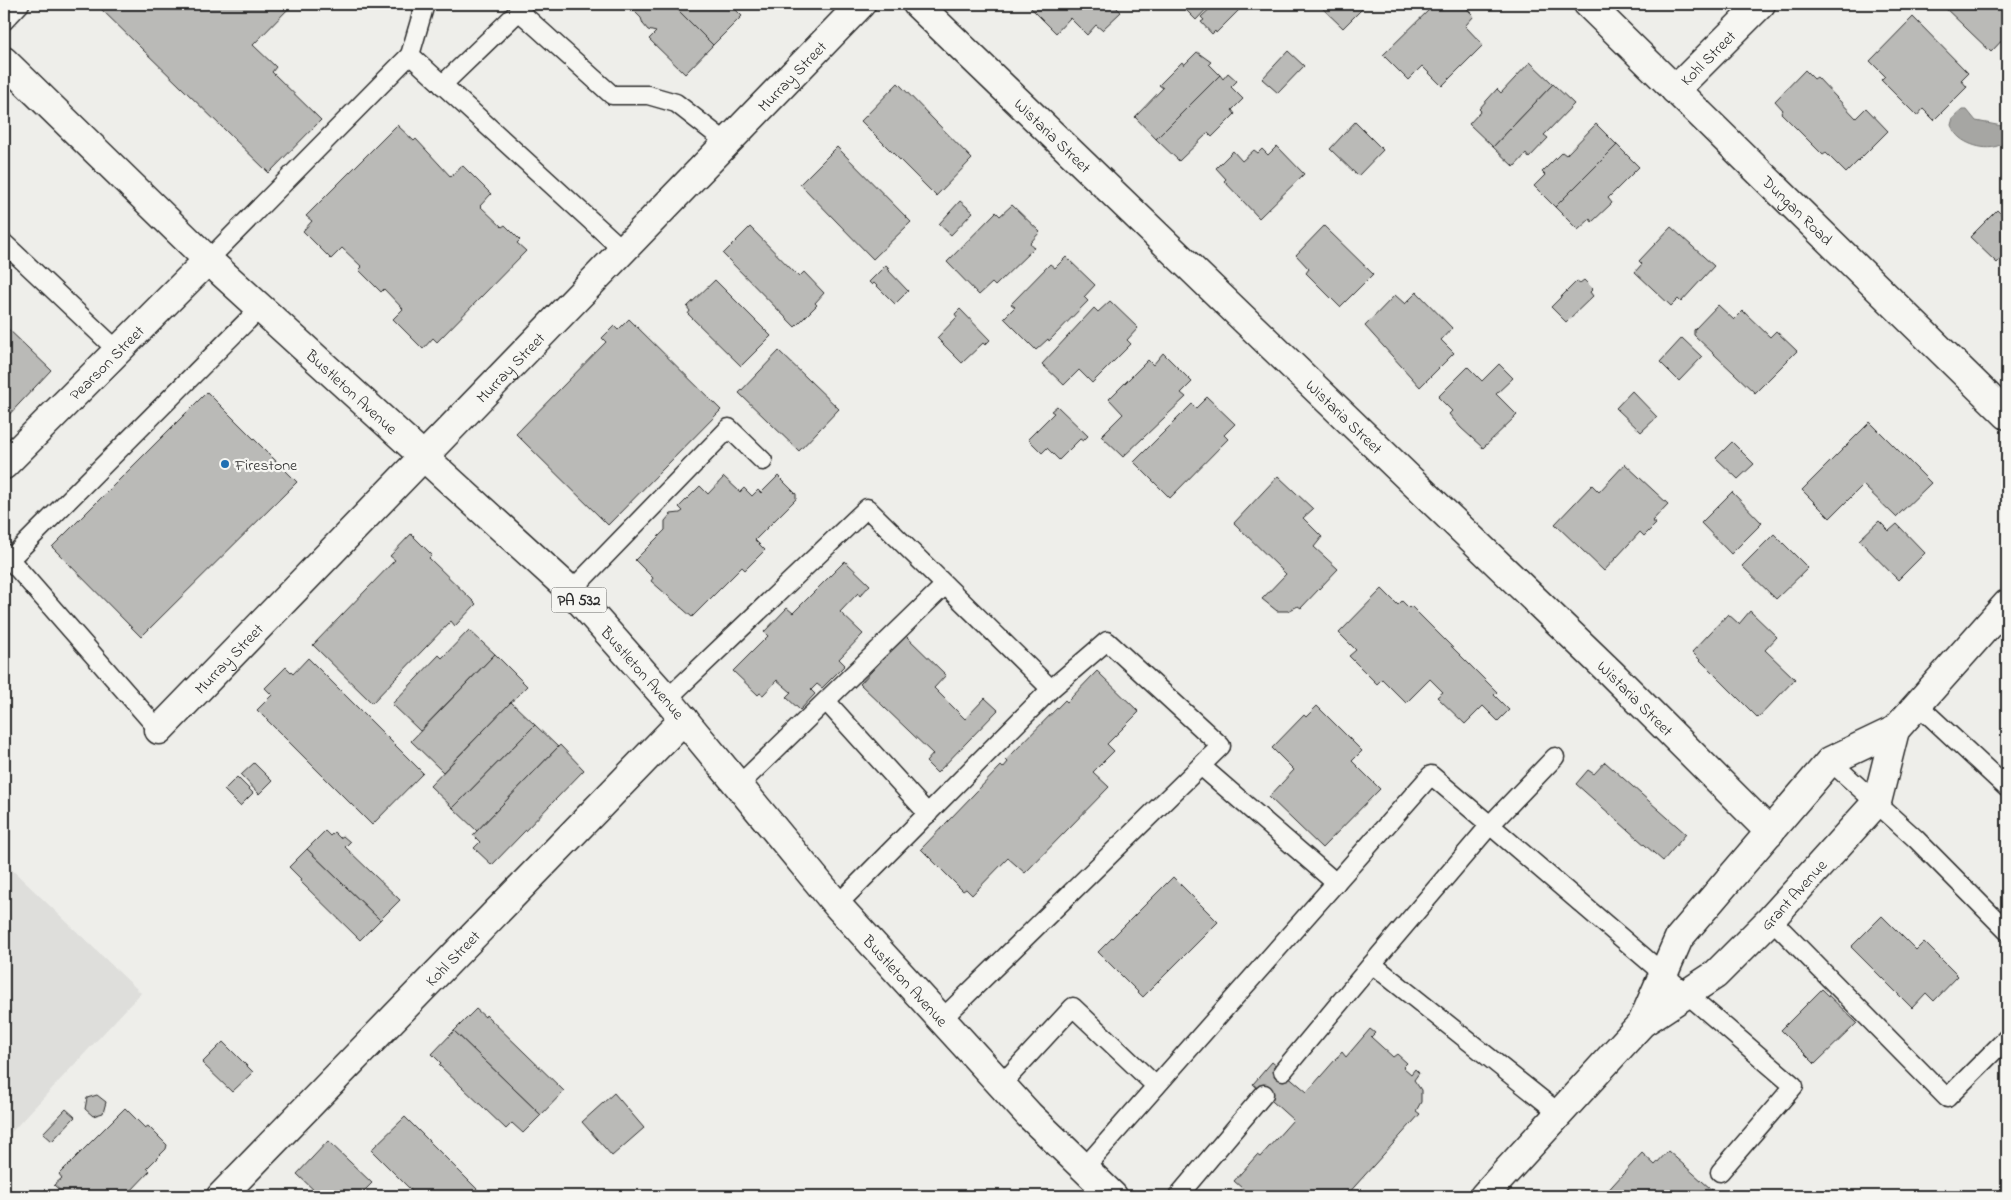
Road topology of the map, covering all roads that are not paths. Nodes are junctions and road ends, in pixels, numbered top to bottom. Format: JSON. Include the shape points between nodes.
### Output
{"nodes":[{"id":1,"x":20,"y":4,"type":"edge"},
{"id":2,"x":425,"y":4,"type":"edge"},
{"id":3,"x":861,"y":4,"type":"edge"},
{"id":4,"x":918,"y":4,"type":"edge"},
{"id":5,"x":1588,"y":4,"type":"edge"},
{"id":6,"x":1760,"y":4,"type":"edge"},
{"id":7,"x":4,"y":21,"type":"edge"},
{"id":8,"x":410,"y":55,"type":"junction"},
{"id":9,"x":4,"y":61,"type":"edge"},
{"id":10,"x":442,"y":84,"type":"junction"},
{"id":11,"x":1676,"y":90,"type":"junction"},
{"id":12,"x":727,"y":143,"type":"junction"},
{"id":13,"x":4,"y":243,"type":"edge"},
{"id":14,"x":623,"y":250,"type":"junction"},
{"id":15,"x":208,"y":260,"type":"junction"},
{"id":16,"x":260,"y":308,"type":"junction"},
{"id":17,"x":118,"y":351,"type":"junction"},
{"id":18,"x":2007,"y":415,"type":"edge"},
{"id":19,"x":423,"y":455,"type":"junction"},
{"id":20,"x":763,"y":461,"type":"dead end"},
{"id":21,"x":4,"y":465,"type":"edge"},
{"id":22,"x":7,"y":556,"type":"edge"},
{"id":23,"x":945,"y":585,"type":"junction"},
{"id":24,"x":571,"y":591,"type":"junction"},
{"id":25,"x":2007,"y":604,"type":"edge"},
{"id":26,"x":1050,"y":688,"type":"junction"},
{"id":27,"x":668,"y":699,"type":"junction"},
{"id":28,"x":826,"y":701,"type":"junction"},
{"id":29,"x":1917,"y":704,"type":"junction"},
{"id":30,"x":684,"y":720,"type":"junction"},
{"id":31,"x":159,"y":730,"type":"joint"},
{"id":32,"x":1895,"y":730,"type":"junction"},
{"id":33,"x":1555,"y":757,"type":"dead end"},
{"id":34,"x":1830,"y":761,"type":"junction"},
{"id":35,"x":1201,"y":766,"type":"junction"},
{"id":36,"x":738,"y":786,"type":"junction"},
{"id":37,"x":2007,"y":788,"type":"edge"},
{"id":38,"x":1877,"y":802,"type":"junction"},
{"id":39,"x":928,"y":814,"type":"junction"},
{"id":40,"x":1490,"y":825,"type":"junction"},
{"id":41,"x":1770,"y":832,"type":"junction"},
{"id":42,"x":1336,"y":883,"type":"junction"},
{"id":43,"x":837,"y":905,"type":"junction"},
{"id":44,"x":1771,"y":919,"type":"junction"},
{"id":45,"x":2007,"y":931,"type":"edge"},
{"id":46,"x":1372,"y":964,"type":"junction"},
{"id":47,"x":1664,"y":974,"type":"junction"},
{"id":48,"x":1687,"y":993,"type":"junction"},
{"id":49,"x":942,"y":1019,"type":"junction"},
{"id":50,"x":1642,"y":1023,"type":"junction"},
{"id":51,"x":2007,"y":1038,"type":"edge"},
{"id":52,"x":1283,"y":1071,"type":"dead end"},
{"id":53,"x":1001,"y":1085,"type":"junction"},
{"id":54,"x":1156,"y":1086,"type":"junction"},
{"id":55,"x":1264,"y":1094,"type":"dead end"},
{"id":56,"x":1560,"y":1114,"type":"junction"},
{"id":57,"x":1084,"y":1168,"type":"junction"},
{"id":58,"x":1720,"y":1172,"type":"dead end"},
{"id":59,"x":221,"y":1196,"type":"edge"},
{"id":60,"x":1113,"y":1196,"type":"edge"},
{"id":61,"x":1178,"y":1196,"type":"edge"},
{"id":62,"x":1484,"y":1196,"type":"edge"}],
"edges":[{"from":1,"to":7,"type":"lane"},
{"from":2,"to":8,"type":"lane"},
{"from":3,"to":12,"type":"street","name":"Murray Street"},
{"from":4,"to":41,"type":"street","name":"Wistaria Street","via":[[1610,673]]},
{"from":5,"to":11,"type":"street","name":"Dungan Road"},
{"from":6,"to":11,"type":"street","name":"Kohl Street"},
{"from":8,"to":10,"type":"lane"},
{"from":8,"to":15,"type":"lane"},
{"from":9,"to":15,"type":"street","name":"Bustleton Avenue","number":"PA 532"},
{"from":10,"to":12,"type":"lane","via":[[519,11],[612,95],[648,95],[676,103]]},
{"from":10,"to":14,"type":"lane"},
{"from":11,"to":18,"type":"street","name":"Dungan Road"},
{"from":12,"to":14,"type":"street","name":"Murray Street"},
{"from":13,"to":17,"type":"lane"},
{"from":14,"to":19,"type":"street","name":"Murray Street"},
{"from":15,"to":16,"type":"street","name":"Bustleton Avenue","number":"PA 532"},
{"from":15,"to":17,"type":"street","name":"Pearson Street"},
{"from":16,"to":19,"type":"street","name":"Bustleton Avenue","number":"PA 532"},
{"from":16,"to":22,"type":"lane"},
{"from":17,"to":21,"type":"street","name":"Pearson Street"},
{"from":19,"to":24,"type":"street","name":"Bustleton Avenue","number":"PA 532"},
{"from":19,"to":31,"type":"street","name":"Murray Street"},
{"from":20,"to":24,"type":"lane","via":[[729,428]]},
{"from":22,"to":31,"type":"lane"},
{"from":23,"to":26,"type":"lane"},
{"from":23,"to":27,"type":"lane","via":[[867,508]]},
{"from":23,"to":28,"type":"lane"},
{"from":24,"to":27,"type":"street","name":"Bustleton Avenue","number":"PA 532"},
{"from":25,"to":29,"type":"street","name":"Grant Avenue"},
{"from":26,"to":35,"type":"lane","via":[[1106,641],[1221,746]]},
{"from":26,"to":39,"type":"lane"},
{"from":27,"to":30,"type":"street","name":"Bustleton Avenue","number":"PA 532"},
{"from":28,"to":36,"type":"lane"},
{"from":28,"to":39,"type":"lane"},
{"from":29,"to":32,"type":"street","name":"Grant Avenue"},
{"from":29,"to":37,"type":"lane"},
{"from":30,"to":36,"type":"street","name":"Bustleton Avenue","number":"PA 532"},
{"from":30,"to":59,"type":"street","name":"Kohl Street"},
{"from":32,"to":34,"type":"street","name":"Grant Avenue"},
{"from":32,"to":38,"type":"street","name":"Grant Avenue"},
{"from":33,"to":40,"type":"lane"},
{"from":34,"to":38,"type":"lane"},
{"from":34,"to":41,"type":"street","name":"Grant Avenue"},
{"from":35,"to":42,"type":"lane"},
{"from":35,"to":49,"type":"lane"},
{"from":36,"to":43,"type":"street","name":"Bustleton Avenue","number":"PA 532"},
{"from":38,"to":44,"type":"street","name":"Grant Avenue"},
{"from":38,"to":45,"type":"lane"},
{"from":39,"to":43,"type":"lane"},
{"from":40,"to":42,"type":"lane","via":[[1431,775]]},
{"from":40,"to":46,"type":"lane"},
{"from":40,"to":47,"type":"lane"},
{"from":41,"to":47,"type":"street","name":"Grant Avenue","via":[[1679,938]]},
{"from":42,"to":54,"type":"lane"},
{"from":43,"to":49,"type":"street","name":"Bustleton Avenue","number":"PA 532"},
{"from":44,"to":48,"type":"street","name":"Grant Avenue","via":[[1715,975]]},
{"from":44,"to":51,"type":"lane","via":[[1947,1098]]},
{"from":46,"to":52,"type":"lane"},
{"from":46,"to":56,"type":"lane"},
{"from":47,"to":48,"type":"lane"},
{"from":47,"to":50,"type":"street","name":"Grant Avenue"},
{"from":48,"to":50,"type":"street","name":"Grant Avenue"},
{"from":48,"to":58,"type":"lane","via":[[1794,1086]]},
{"from":49,"to":53,"type":"street","name":"Bustleton Avenue","number":"PA 532"},
{"from":50,"to":56,"type":"street","name":"Grant Avenue"},
{"from":53,"to":54,"type":"lane","via":[[1073,1007]]},
{"from":53,"to":57,"type":"street","name":"Bustleton Avenue","number":"PA 532"},
{"from":54,"to":57,"type":"lane"},
{"from":55,"to":61,"type":"lane"},
{"from":56,"to":62,"type":"street","name":"Grant Avenue"},
{"from":57,"to":60,"type":"street","name":"Bustleton Avenue","number":"PA 532"}]}
